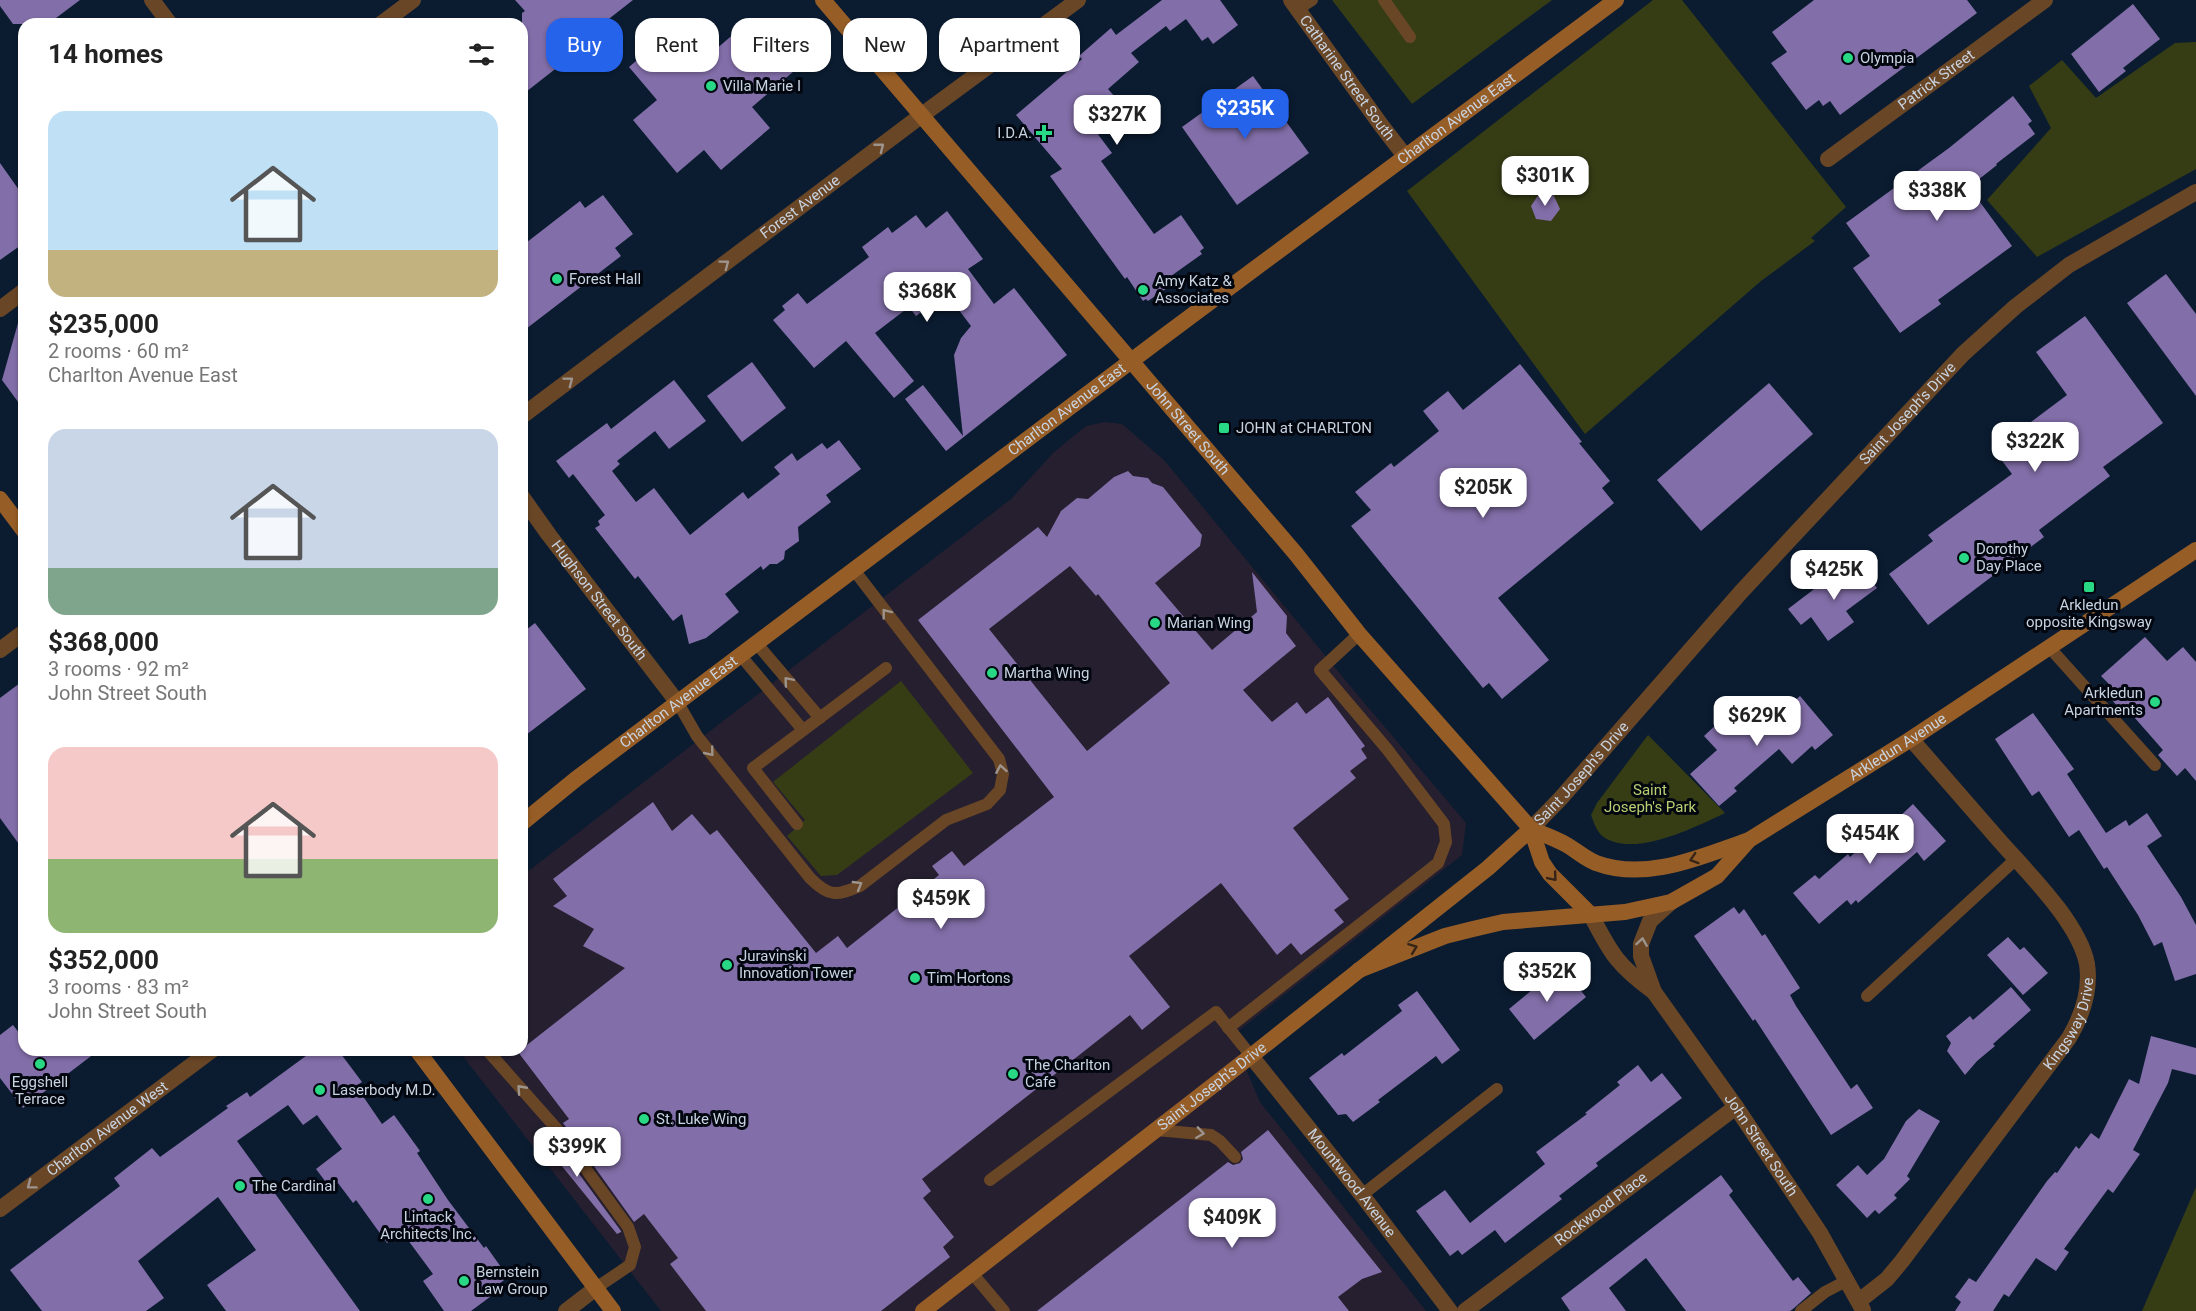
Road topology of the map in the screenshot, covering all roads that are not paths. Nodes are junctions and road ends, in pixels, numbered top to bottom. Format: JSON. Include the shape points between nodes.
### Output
{"nodes":[{"id":1,"x":152,"y":0,"type":"edge"},
{"id":2,"x":413,"y":0,"type":"edge"},
{"id":3,"x":823,"y":0,"type":"edge"},
{"id":4,"x":1078,"y":0,"type":"edge"},
{"id":5,"x":1384,"y":0,"type":"edge"},
{"id":6,"x":1616,"y":0,"type":"edge"},
{"id":7,"x":2045,"y":0,"type":"edge"},
{"id":8,"x":1301,"y":3,"type":"edge"},
{"id":9,"x":166,"y":18,"type":"edge"},
{"id":10,"x":389,"y":18,"type":"edge"},
{"id":11,"x":1410,"y":37,"type":"dead end"},
{"id":12,"x":922,"y":115,"type":"junction"},
{"id":13,"x":1405,"y":156,"type":"junction"},
{"id":14,"x":1827,"y":159,"type":"dead end"},
{"id":15,"x":2196,"y":192,"type":"edge"},
{"id":16,"x":18,"y":296,"type":"edge"},
{"id":17,"x":0,"y":309,"type":"edge"},
{"id":18,"x":1132,"y":361,"type":"junction"},
{"id":19,"x":528,"y":411,"type":"edge"},
{"id":20,"x":0,"y":499,"type":"edge"},
{"id":21,"x":528,"y":505,"type":"edge"},
{"id":22,"x":18,"y":523,"type":"edge"},
{"id":23,"x":2196,"y":550,"type":"edge"},
{"id":24,"x":854,"y":570,"type":"junction"},
{"id":25,"x":1359,"y":634,"type":"junction"},
{"id":26,"x":18,"y":636,"type":"edge"},
{"id":27,"x":757,"y":644,"type":"junction"},
{"id":28,"x":2049,"y":647,"type":"junction"},
{"id":29,"x":0,"y":650,"type":"edge"},
{"id":30,"x":741,"y":656,"type":"junction"},
{"id":31,"x":886,"y":668,"type":"dead end"},
{"id":32,"x":678,"y":704,"type":"junction"},
{"id":33,"x":820,"y":718,"type":"junction"},
{"id":34,"x":803,"y":730,"type":"junction"},
{"id":35,"x":1911,"y":739,"type":"junction"},
{"id":36,"x":2155,"y":765,"type":"dead end"},
{"id":37,"x":528,"y":818,"type":"edge"},
{"id":38,"x":797,"y":824,"type":"dead end"},
{"id":39,"x":1531,"y":829,"type":"junction"},
{"id":40,"x":1749,"y":840,"type":"junction"},
{"id":41,"x":2016,"y":859,"type":"junction"},
{"id":42,"x":1671,"y":902,"type":"junction"},
{"id":43,"x":1591,"y":915,"type":"junction"},
{"id":44,"x":1359,"y":970,"type":"junction"},
{"id":45,"x":1654,"y":992,"type":"junction"},
{"id":46,"x":1867,"y":996,"type":"dead end"},
{"id":47,"x":1228,"y":1028,"type":"junction"},
{"id":48,"x":205,"y":1056,"type":"edge"},
{"id":49,"x":422,"y":1056,"type":"edge"},
{"id":50,"x":492,"y":1056,"type":"edge"},
{"id":51,"x":1251,"y":1056,"type":"junction"},
{"id":52,"x":1497,"y":1089,"type":"dead end"},
{"id":53,"x":1736,"y":1107,"type":"junction"},
{"id":54,"x":1156,"y":1130,"type":"junction"},
{"id":55,"x":1235,"y":1157,"type":"dead end"},
{"id":56,"x":990,"y":1180,"type":"dead end"},
{"id":57,"x":1362,"y":1195,"type":"junction"},
{"id":58,"x":0,"y":1209,"type":"edge"},
{"id":59,"x":972,"y":1273,"type":"junction"},
{"id":60,"x":1848,"y":1280,"type":"junction"},
{"id":61,"x":596,"y":1288,"type":"junction"},
{"id":62,"x":1861,"y":1306,"type":"edge"},
{"id":63,"x":566,"y":1311,"type":"edge"},
{"id":64,"x":613,"y":1311,"type":"edge"},
{"id":65,"x":923,"y":1311,"type":"edge"},
{"id":66,"x":1004,"y":1311,"type":"edge"},
{"id":67,"x":1450,"y":1311,"type":"edge"},
{"id":68,"x":1465,"y":1311,"type":"edge"},
{"id":69,"x":1801,"y":1311,"type":"edge"}],
"edges":[{"from":1,"to":9,"type":"street"},
{"from":2,"to":10,"type":"street"},
{"from":3,"to":12,"type":"main road","name":"John Street South"},
{"from":4,"to":12,"type":"street","name":"Forest Avenue"},
{"from":5,"to":11,"type":"lane"},
{"from":6,"to":13,"type":"main road","name":"Charlton Avenue East"},
{"from":7,"to":14,"type":"street","name":"Patrick Street"},
{"from":8,"to":13,"type":"street","name":"Catharine Street South"},
{"from":12,"to":18,"type":"main road","name":"John Street South"},
{"from":19,"to":12,"type":"street","name":"Forest Avenue","one_way":true},
{"from":13,"to":18,"type":"main road","name":"Charlton Avenue East"},
{"from":15,"to":39,"type":"street","name":"Saint Joseph's Drive","via":[[2069,265],[1964,354],[1741,592]]},
{"from":16,"to":17,"type":"street"},
{"from":18,"to":24,"type":"main road","name":"Charlton Avenue East"},
{"from":18,"to":25,"type":"main road","name":"John Street South"},
{"from":20,"to":22,"type":"main road"},
{"from":21,"to":32,"type":"street","name":"Hughson Street South"},
{"from":23,"to":28,"type":"main road","name":"Arkledun Avenue"},
{"from":24,"to":27,"type":"main road","name":"Charlton Avenue East"},
{"from":32,"to":24,"type":"lane","one_way":true,"via":[[697,736],[810,878],[831,894],[860,886],[946,820],[987,804],[1000,790],[1004,774],[999,759]]},
{"from":25,"to":39,"type":"main road","name":"John Street South"},
{"from":25,"to":47,"type":"lane","via":[[1320,670],[1444,824],[1446,842],[1438,863]]},
{"from":26,"to":29,"type":"street"},
{"from":27,"to":30,"type":"main road","name":"Charlton Avenue East"},
{"from":33,"to":27,"type":"lane","one_way":true},
{"from":28,"to":35,"type":"main road","name":"Arkledun Avenue"},
{"from":28,"to":36,"type":"lane"},
{"from":30,"to":32,"type":"main road","name":"Charlton Avenue East"},
{"from":30,"to":34,"type":"lane"},
{"from":31,"to":33,"type":"lane"},
{"from":32,"to":37,"type":"main road","name":"Charlton Avenue East"},
{"from":33,"to":34,"type":"lane"},
{"from":34,"to":38,"type":"lane","via":[[753,768]]},
{"from":35,"to":40,"type":"main road","name":"Arkledun Avenue"},
{"from":35,"to":41,"type":"street","name":"Kingsway Drive"},
{"from":40,"to":39,"type":"main road","name":"John Street South","one_way":true,"via":[[1678,864],[1631,869],[1598,864]]},
{"from":39,"to":43,"type":"main road","name":"John Street South","one_way":true,"via":[[1550,874]]},
{"from":39,"to":44,"type":"main road","name":"Saint Joseph's Drive"},
{"from":40,"to":42,"type":"main road","name":"Arkledun Avenue","via":[[1717,876]]},
{"from":41,"to":46,"type":"lane"},
{"from":41,"to":62,"type":"street","name":"Kingsway Drive","via":[[2077,937],[2088,979],[2080,1020],[1902,1261]]},
{"from":42,"to":43,"type":"main road","name":"Arkledun Avenue"},
{"from":45,"to":42,"type":"street","name":"John Street South","one_way":true,"via":[[1641,956],[1641,944],[1650,921]]},
{"from":44,"to":43,"type":"main road","name":"Arkledun Avenue","one_way":true,"via":[[1473,928]]},
{"from":43,"to":45,"type":"street","name":"John Street South","via":[[1618,962]]},
{"from":44,"to":51,"type":"main road","name":"Saint Joseph's Drive"},
{"from":45,"to":53,"type":"street","name":"John Street South"},
{"from":47,"to":51,"type":"lane"},
{"from":47,"to":56,"type":"lane","via":[[1216,1012]]},
{"from":48,"to":58,"type":"street","name":"Charlton Avenue West","one_way":true},
{"from":49,"to":61,"type":"main road"},
{"from":61,"to":50,"type":"lane","one_way":true,"via":[[630,1265],[635,1247],[628,1227],[556,1128]]},
{"from":51,"to":54,"type":"main road","name":"Saint Joseph's Drive"},
{"from":51,"to":57,"type":"street","name":"Mountwood Avenue"},
{"from":52,"to":57,"type":"lane"},
{"from":53,"to":60,"type":"street","name":"John Street South"},
{"from":53,"to":68,"type":"street","name":"Rockwood Place"},
{"from":54,"to":55,"type":"lane","one_way":true,"via":[[1211,1135]]},
{"from":54,"to":59,"type":"main road","name":"Saint Joseph's Drive"},
{"from":57,"to":67,"type":"street","name":"Mountwood Avenue"},
{"from":59,"to":65,"type":"main road","name":"Saint Joseph's Drive"},
{"from":59,"to":66,"type":"lane"},
{"from":60,"to":62,"type":"street","name":"John Street South"},
{"from":60,"to":69,"type":"lane"},
{"from":61,"to":63,"type":"street"},
{"from":61,"to":64,"type":"main road"}]}
